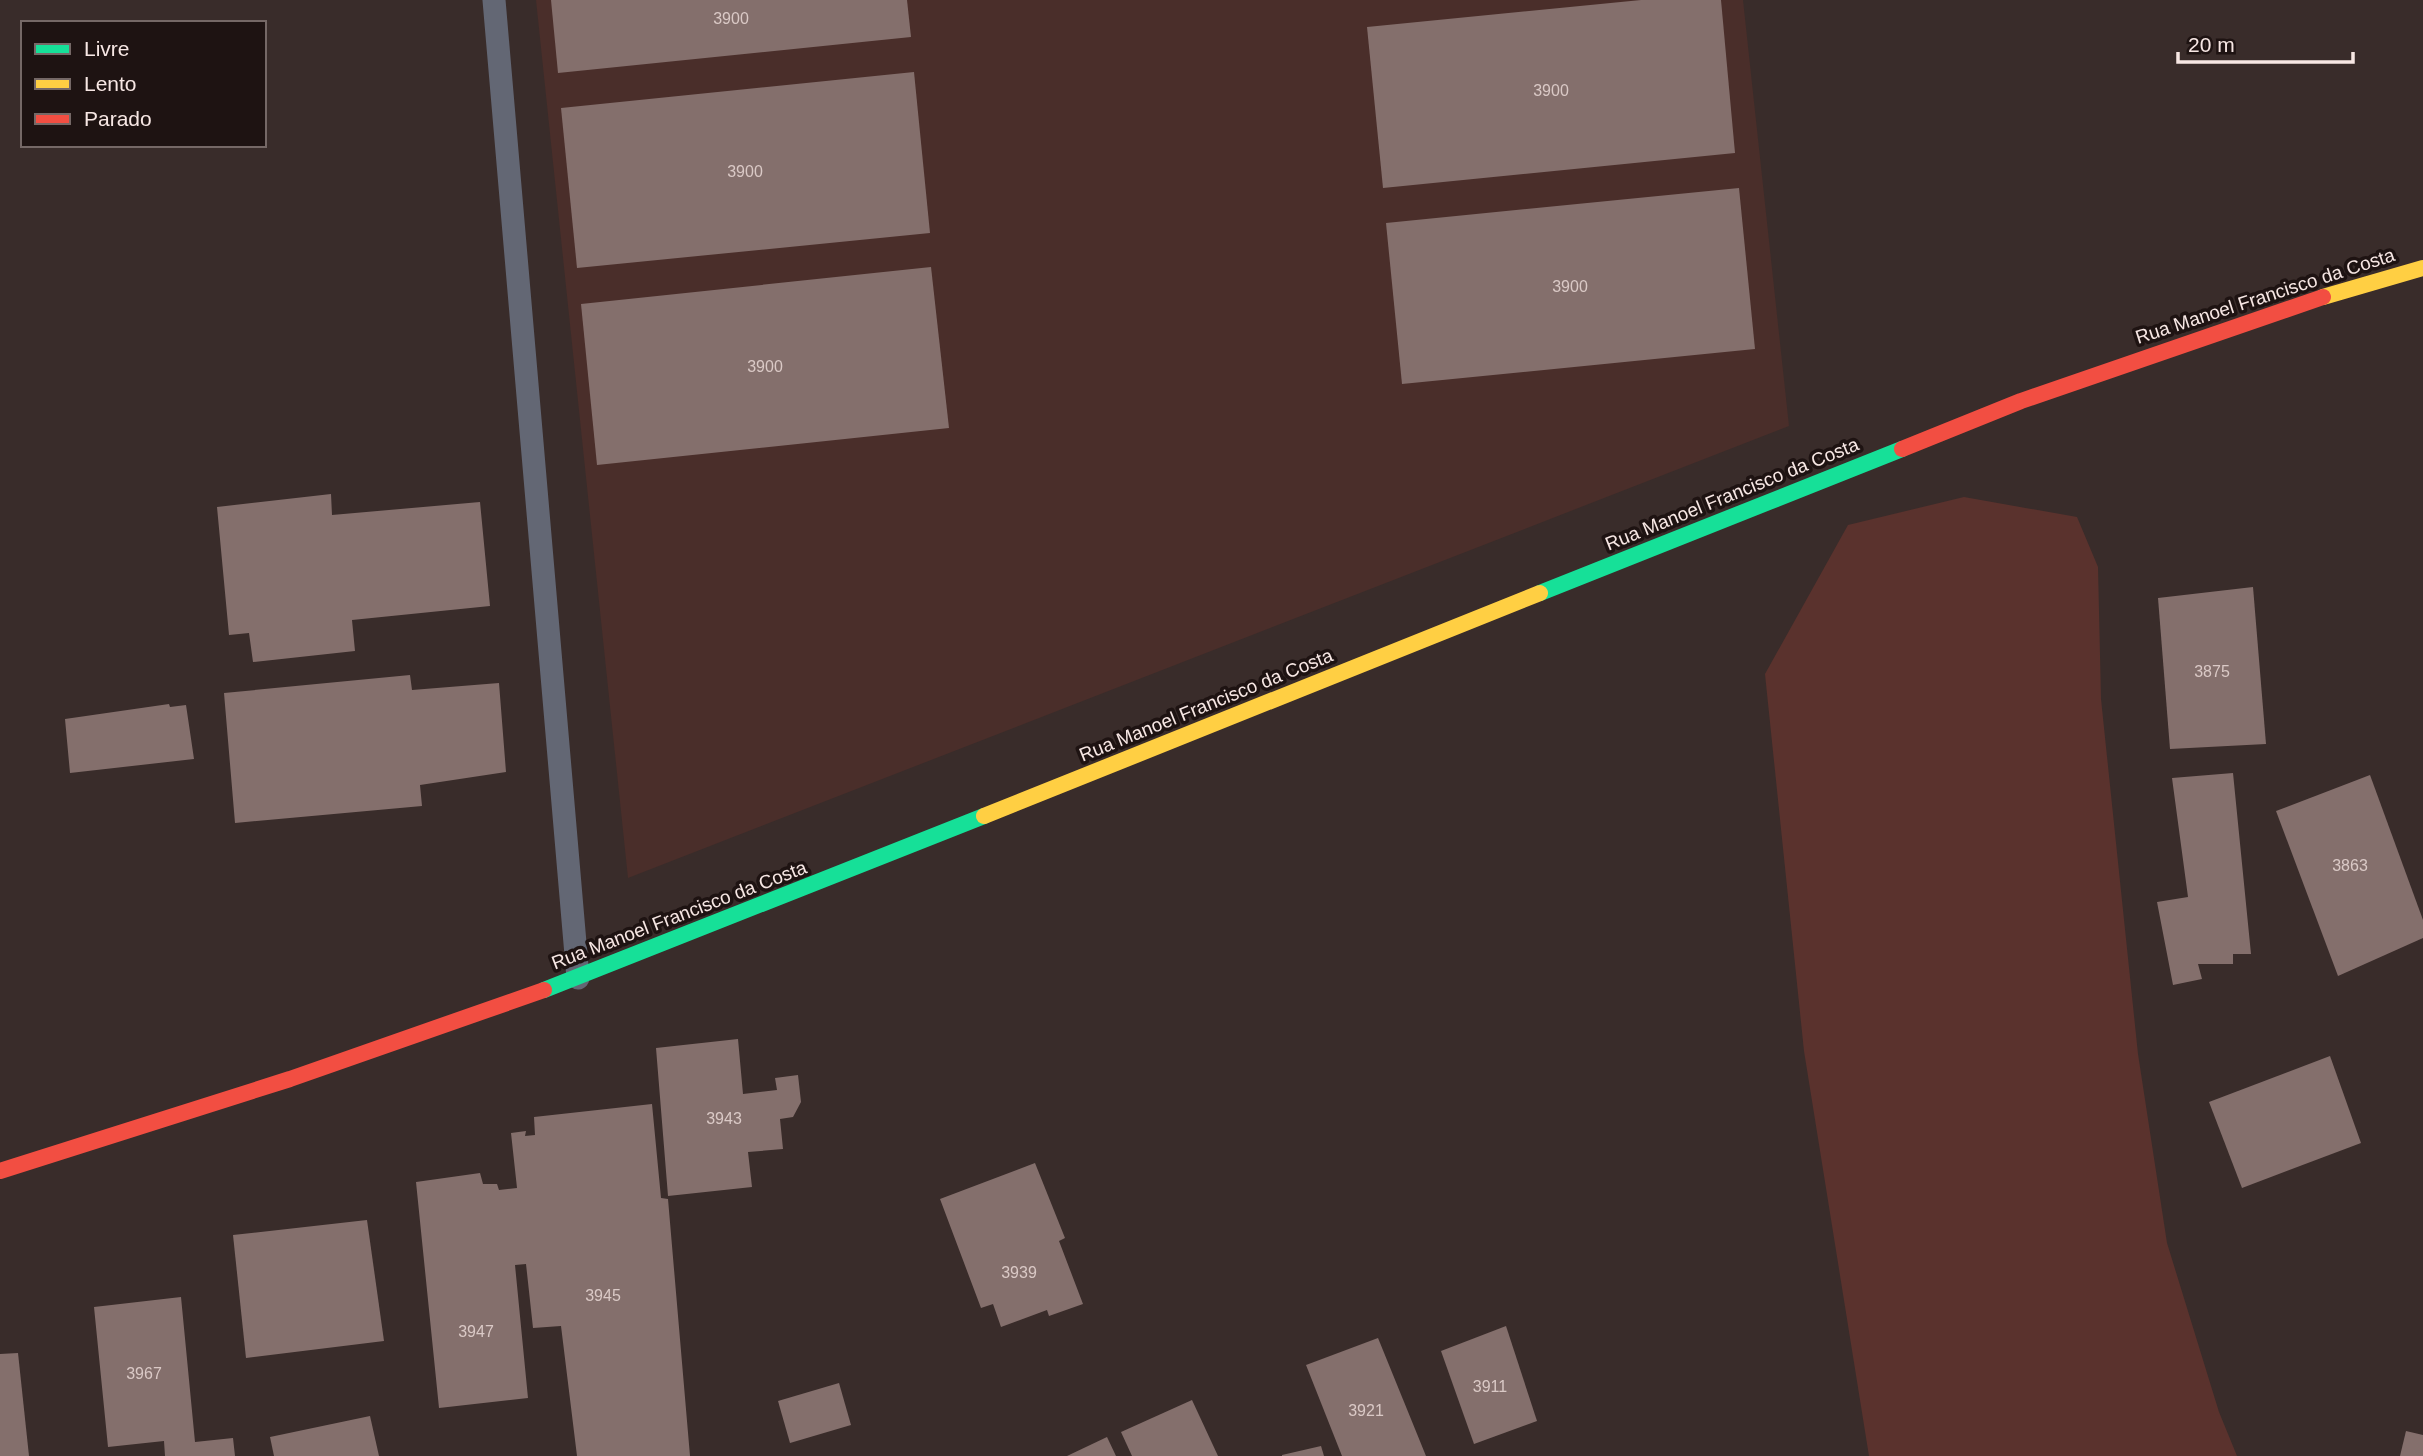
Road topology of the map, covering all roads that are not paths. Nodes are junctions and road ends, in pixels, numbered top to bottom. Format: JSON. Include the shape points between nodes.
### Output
{"nodes":[{"id":1,"x":494,"y":0,"type":"edge"},
{"id":2,"x":2423,"y":268,"type":"edge"},
{"id":3,"x":578,"y":978,"type":"junction"},
{"id":4,"x":0,"y":1171,"type":"edge"}],
"edges":[{"from":1,"to":3,"type":"lane"},
{"from":2,"to":3,"type":"main road","name":"Rua Manoel Francisco da Costa","via":[[2176,345],[2021,401]]},
{"from":3,"to":4,"type":"main road","name":"Rua Manoel Francisco da Costa","via":[[265,1088]]}]}
